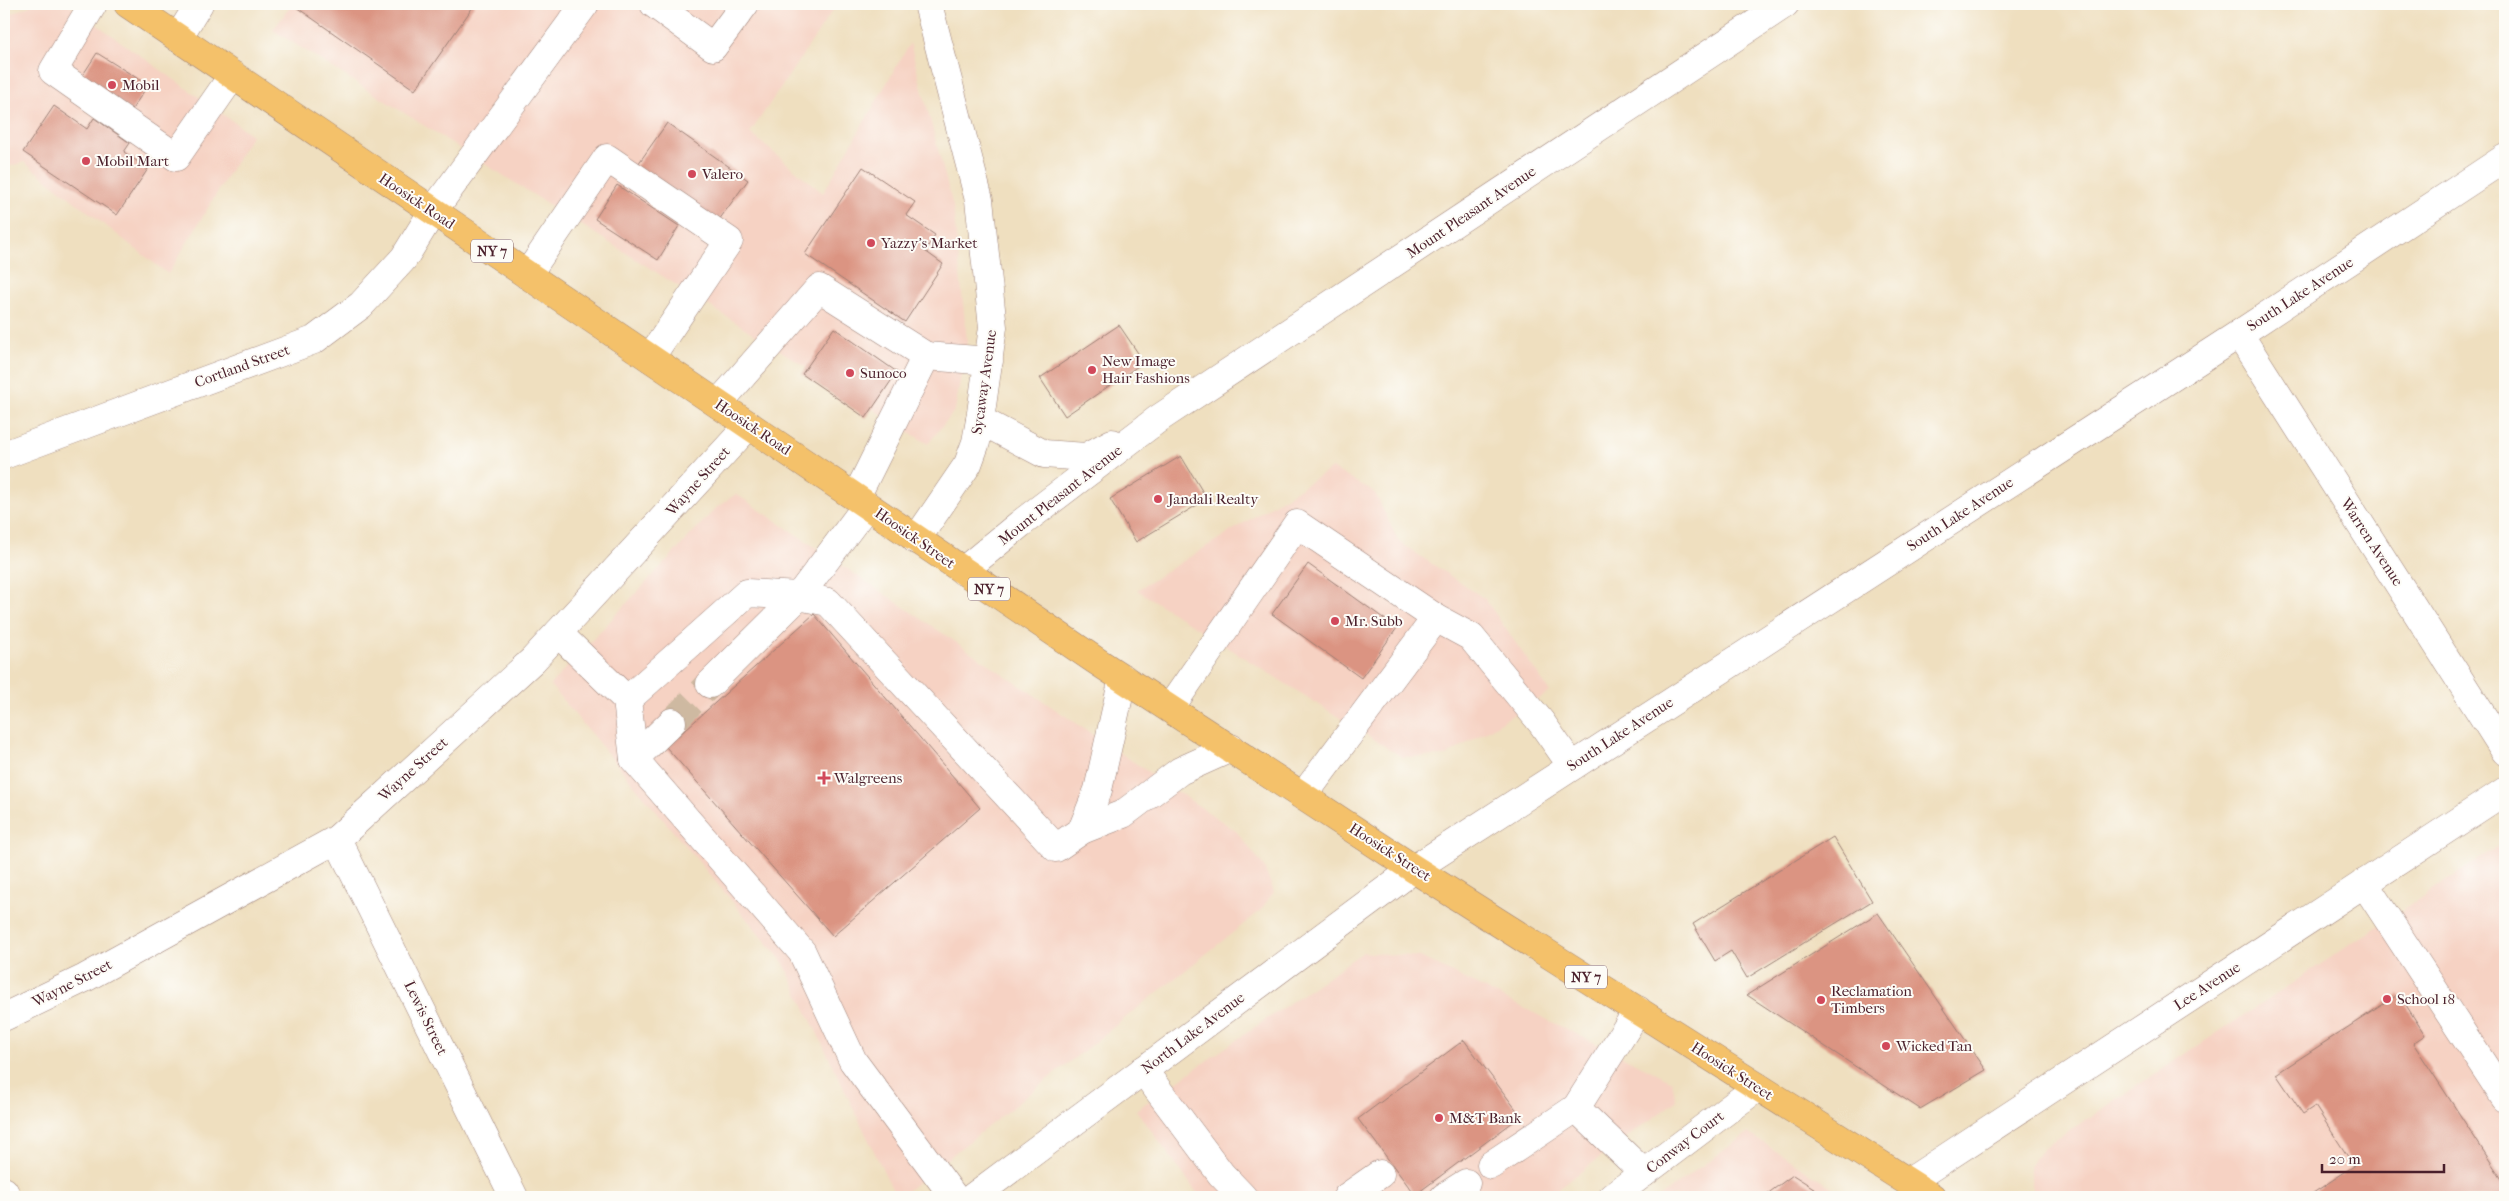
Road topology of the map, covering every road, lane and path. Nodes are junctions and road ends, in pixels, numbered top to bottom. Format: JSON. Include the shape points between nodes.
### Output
{"nodes":[{"id":1,"x":93,"y":4,"type":"edge"},
{"id":2,"x":128,"y":4,"type":"edge"},
{"id":3,"x":199,"y":4,"type":"edge"},
{"id":4,"x":585,"y":4,"type":"edge"},
{"id":5,"x":654,"y":4,"type":"edge"},
{"id":6,"x":745,"y":4,"type":"edge"},
{"id":7,"x":928,"y":4,"type":"edge"},
{"id":8,"x":1785,"y":4,"type":"edge"},
{"id":9,"x":178,"y":38,"type":"junction"},
{"id":10,"x":233,"y":75,"type":"junction"},
{"id":11,"x":2505,"y":158,"type":"edge"},
{"id":12,"x":433,"y":211,"type":"junction"},
{"id":13,"x":527,"y":275,"type":"junction"},
{"id":14,"x":2239,"y":334,"type":"junction"},
{"id":15,"x":926,"y":356,"type":"junction"},
{"id":16,"x":650,"y":358,"type":"junction"},
{"id":17,"x":989,"y":360,"type":"junction"},
{"id":18,"x":718,"y":404,"type":"junction"},
{"id":19,"x":980,"y":420,"type":"junction"},
{"id":20,"x":1158,"y":420,"type":"junction"},
{"id":21,"x":749,"y":425,"type":"junction"},
{"id":22,"x":4,"y":455,"type":"edge"},
{"id":23,"x":862,"y":501,"type":"junction"},
{"id":24,"x":916,"y":540,"type":"junction"},
{"id":25,"x":963,"y":571,"type":"junction"},
{"id":26,"x":800,"y":596,"type":"junction"},
{"id":27,"x":1436,"y":618,"type":"junction"},
{"id":28,"x":558,"y":633,"type":"junction"},
{"id":29,"x":1123,"y":678,"type":"junction"},
{"id":30,"x":710,"y":684,"type":"tunnel mouth"},
{"id":31,"x":627,"y":700,"type":"junction"},
{"id":32,"x":1170,"y":708,"type":"junction"},
{"id":33,"x":672,"y":722,"type":"tunnel mouth"},
{"id":34,"x":1231,"y":748,"type":"junction"},
{"id":35,"x":2505,"y":751,"type":"edge"},
{"id":36,"x":634,"y":759,"type":"junction"},
{"id":37,"x":1572,"y":766,"type":"junction"},
{"id":38,"x":2505,"y":791,"type":"edge"},
{"id":39,"x":1303,"y":796,"type":"junction"},
{"id":40,"x":1082,"y":830,"type":"junction"},
{"id":41,"x":338,"y":839,"type":"junction"},
{"id":42,"x":1414,"y":869,"type":"junction"},
{"id":43,"x":2364,"y":883,"type":"junction"},
{"id":44,"x":1638,"y":1010,"type":"junction"},
{"id":45,"x":4,"y":1017,"type":"edge"},
{"id":46,"x":1143,"y":1070,"type":"junction"},
{"id":47,"x":1758,"y":1087,"type":"junction"},
{"id":48,"x":2505,"y":1098,"type":"edge"},
{"id":49,"x":1576,"y":1108,"type":"junction"},
{"id":50,"x":1491,"y":1166,"type":"dead end"},
{"id":51,"x":1644,"y":1173,"type":"junction"},
{"id":52,"x":1380,"y":1174,"type":"dead end"},
{"id":53,"x":1909,"y":1182,"type":"junction"},
{"id":54,"x":4,"y":1191,"type":"edge"},
{"id":55,"x":6,"y":1197,"type":"edge"},
{"id":56,"x":514,"y":1197,"type":"edge"},
{"id":57,"x":954,"y":1197,"type":"edge"},
{"id":58,"x":973,"y":1197,"type":"edge"},
{"id":59,"x":1242,"y":1197,"type":"edge"},
{"id":60,"x":1347,"y":1197,"type":"edge"},
{"id":61,"x":1612,"y":1197,"type":"edge"},
{"id":62,"x":1932,"y":1197,"type":"edge"}],
"edges":[{"from":1,"to":10,"type":"street","via":[[53,71],[176,157]]},
{"from":2,"to":9,"type":"highway","name":"Hoosick Road","number":"NY 7"},
{"from":3,"to":9,"type":"street"},
{"from":4,"to":12,"type":"street","name":"Cortland Street"},
{"from":5,"to":6,"type":"street","via":[[713,47]]},
{"from":7,"to":17,"type":"street","name":"Sycaway Avenue","via":[[979,200],[993,327]]},
{"from":8,"to":20,"type":"street","name":"Mount Pleasant Avenue"},
{"from":9,"to":10,"type":"highway","name":"Hoosick Road","number":"NY 7"},
{"from":10,"to":12,"type":"highway","name":"Hoosick Road","number":"NY 7"},
{"from":11,"to":14,"type":"street","name":"South Lake Avenue"},
{"from":12,"to":13,"type":"highway","name":"Hoosick Road","number":"NY 7"},
{"from":12,"to":22,"type":"street","name":"Cortland Street","via":[[404,258],[361,306],[314,340]]},
{"from":13,"to":16,"type":"highway","name":"Hoosick Road","number":"NY 7"},
{"from":13,"to":16,"type":"street","via":[[607,158],[615,163],[729,241]]},
{"from":14,"to":35,"type":"street","name":"Warren Avenue"},
{"from":14,"to":37,"type":"street","name":"South Lake Avenue"},
{"from":15,"to":17,"type":"street"},
{"from":15,"to":18,"type":"street","via":[[819,288]]},
{"from":15,"to":23,"type":"street"},
{"from":16,"to":18,"type":"highway","name":"Hoosick Road","number":"NY 7"},
{"from":17,"to":19,"type":"street","name":"Sycaway Avenue"},
{"from":18,"to":21,"type":"highway","name":"Hoosick Road","number":"NY 7"},
{"from":19,"to":20,"type":"street","name":"Mount Pleasant Avenue","via":[[1044,454],[1086,457]]},
{"from":19,"to":24,"type":"street","name":"Sycaway Avenue","via":[[968,464]]},
{"from":20,"to":25,"type":"street","name":"Mount Pleasant Avenue"},
{"from":21,"to":23,"type":"highway","name":"Hoosick Road","number":"NY 7"},
{"from":21,"to":28,"type":"street","name":"Wayne Street"},
{"from":23,"to":24,"type":"highway","name":"Hoosick Street","number":"NY 7"},
{"from":23,"to":26,"type":"street"},
{"from":24,"to":25,"type":"highway","name":"Hoosick Street","number":"NY 7"},
{"from":25,"to":29,"type":"highway","name":"Hoosick Street","number":"NY 7"},
{"from":26,"to":30,"type":"street"},
{"from":26,"to":31,"type":"street","via":[[747,593]]},
{"from":26,"to":40,"type":"street","via":[[828,602],[1056,848]]},
{"from":27,"to":32,"type":"street","via":[[1297,524]]},
{"from":27,"to":37,"type":"street","via":[[1471,637],[1541,722]]},
{"from":27,"to":39,"type":"street"},
{"from":28,"to":31,"type":"street"},
{"from":28,"to":41,"type":"street","name":"Wayne Street","via":[[533,660]]},
{"from":29,"to":32,"type":"highway","name":"Hoosick Street","number":"NY 7"},
{"from":29,"to":40,"type":"street","via":[[1098,790]]},
{"from":31,"to":36,"type":"street"},
{"from":32,"to":34,"type":"highway","name":"Hoosick Street","number":"NY 7"},
{"from":33,"to":36,"type":"street"},
{"from":34,"to":39,"type":"highway","name":"Hoosick Street","number":"NY 7"},
{"from":34,"to":40,"type":"street","via":[[1180,771],[1123,814]]},
{"from":36,"to":57,"type":"street","via":[[802,952],[853,1061]]},
{"from":37,"to":42,"type":"street","name":"South Lake Avenue"},
{"from":38,"to":43,"type":"street","name":"Lee Avenue"},
{"from":39,"to":42,"type":"highway","name":"Hoosick Street","number":"NY 7"},
{"from":41,"to":45,"type":"street","name":"Wayne Street","via":[[86,978]]},
{"from":41,"to":56,"type":"street","name":"Lewis Street"},
{"from":42,"to":44,"type":"highway","name":"Hoosick Street","number":"NY 7"},
{"from":42,"to":46,"type":"street","name":"North Lake Avenue"},
{"from":43,"to":48,"type":"street"},
{"from":43,"to":53,"type":"street","name":"Lee Avenue"},
{"from":44,"to":47,"type":"highway","name":"Hoosick Street","number":"NY 7"},
{"from":44,"to":49,"type":"street"},
{"from":46,"to":58,"type":"street","name":"North Lake Avenue"},
{"from":46,"to":59,"type":"street"},
{"from":47,"to":51,"type":"street","name":"Conway Court"},
{"from":47,"to":53,"type":"highway","name":"Hoosick Street","number":"NY 7"},
{"from":49,"to":50,"type":"street"},
{"from":49,"to":51,"type":"street"},
{"from":51,"to":61,"type":"street","name":"Conway Court"},
{"from":52,"to":60,"type":"street"},
{"from":53,"to":62,"type":"highway","name":"Hoosick Street","number":"NY 7"},
{"from":54,"to":55,"type":"street"}]}
